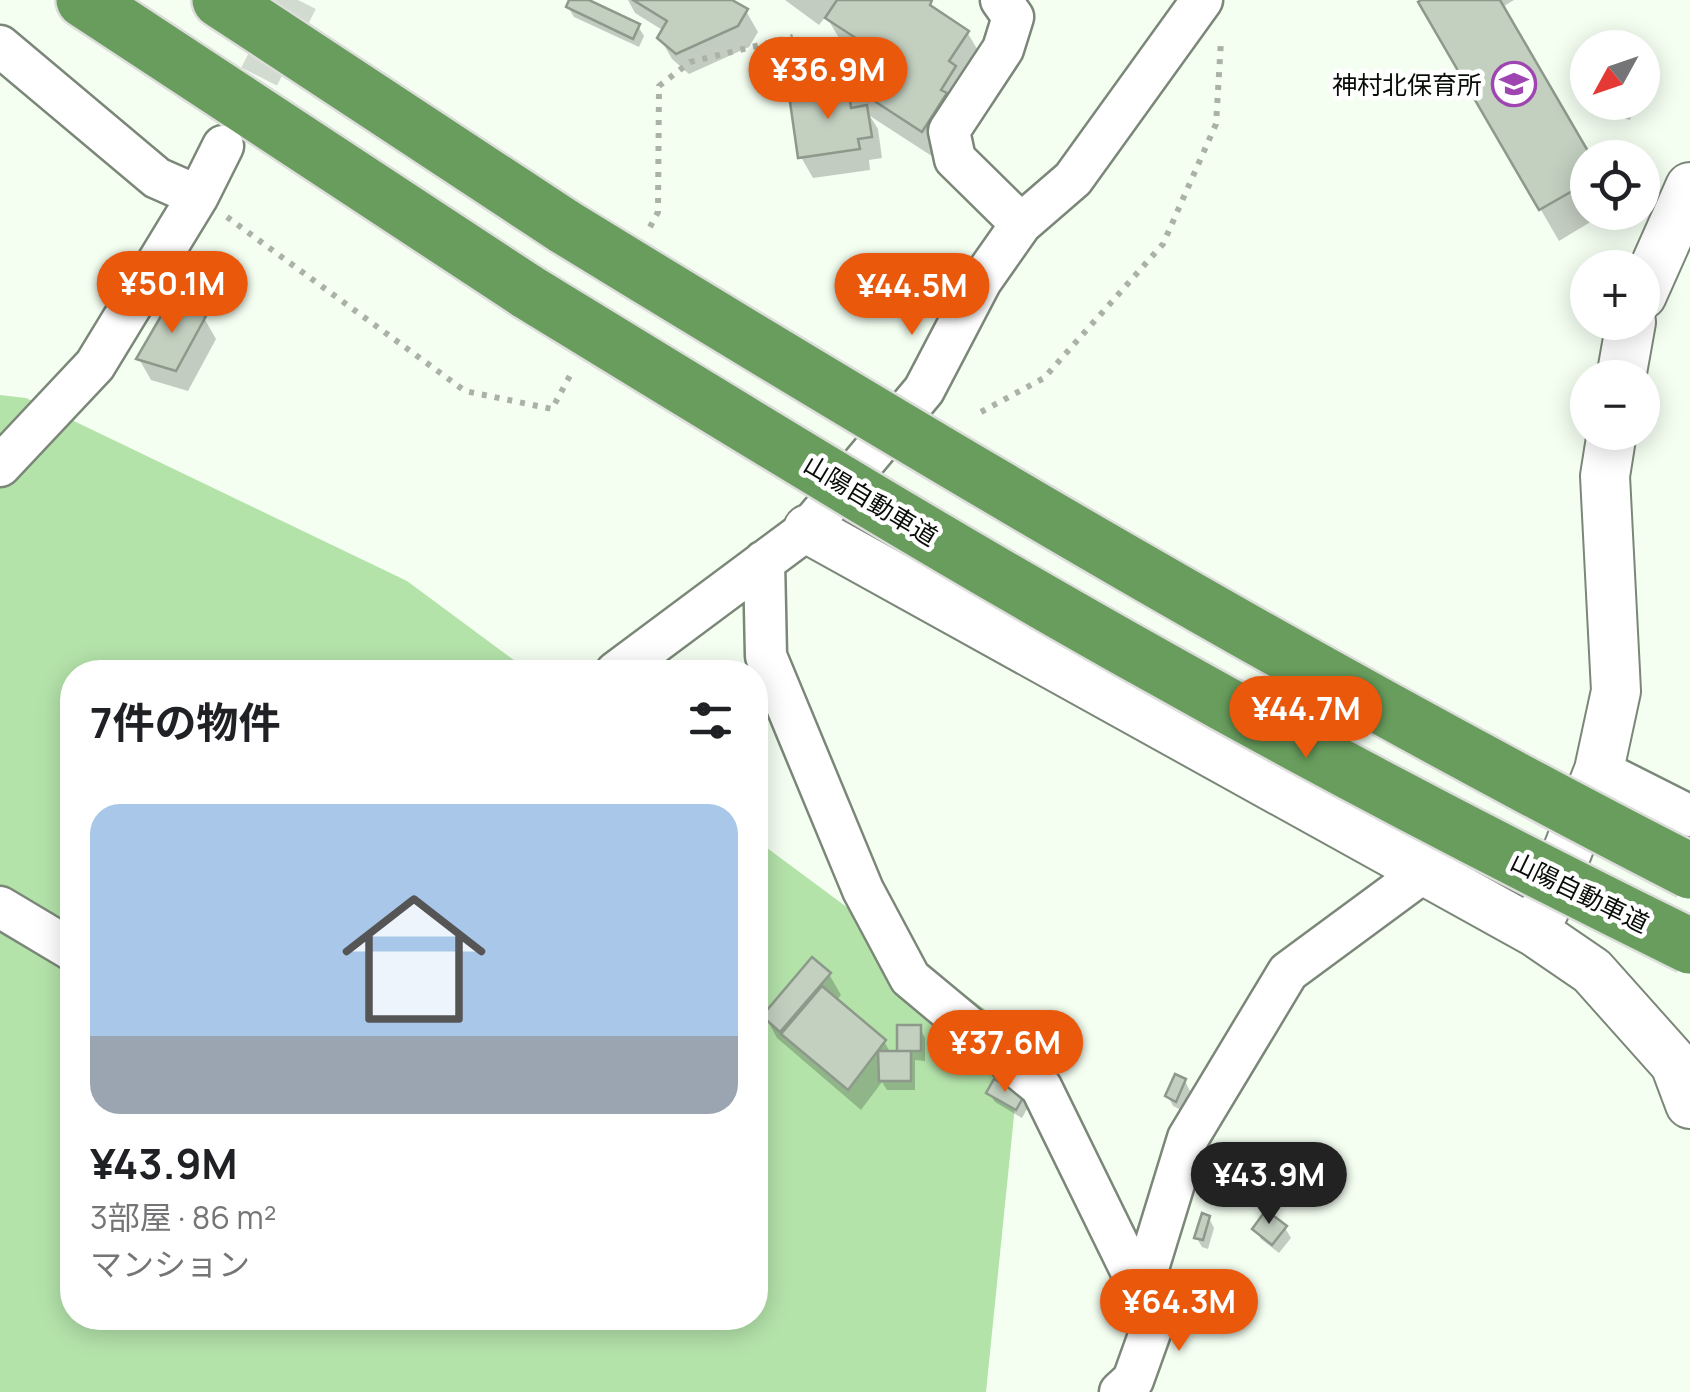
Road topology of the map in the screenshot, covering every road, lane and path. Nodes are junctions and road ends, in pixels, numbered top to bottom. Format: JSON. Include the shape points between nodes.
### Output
{"nodes":[{"id":1,"x":84,"y":0,"type":"edge"},
{"id":2,"x":220,"y":0,"type":"edge"},
{"id":3,"x":1001,"y":0,"type":"edge"},
{"id":4,"x":1212,"y":17,"type":"edge"},
{"id":5,"x":0,"y":46,"type":"edge"},
{"id":6,"x":223,"y":146,"type":"tunnel mouth"},
{"id":7,"x":1690,"y":186,"type":"edge"},
{"id":8,"x":198,"y":196,"type":"junction"},
{"id":9,"x":1021,"y":224,"type":"junction"},
{"id":10,"x":1660,"y":255,"type":"edge"},
{"id":11,"x":981,"y":412,"type":"dead end"},
{"id":12,"x":1609,"y":450,"type":"edge"},
{"id":13,"x":0,"y":466,"type":"edge"},
{"id":14,"x":808,"y":529,"type":"junction"},
{"id":15,"x":764,"y":561,"type":"junction"},
{"id":16,"x":632,"y":660,"type":"edge"},
{"id":17,"x":768,"y":660,"type":"edge"},
{"id":18,"x":768,"y":661,"type":"edge"},
{"id":19,"x":1600,"y":770,"type":"junction"},
{"id":20,"x":1690,"y":816,"type":"edge"},
{"id":21,"x":1690,"y":870,"type":"edge"},
{"id":22,"x":1425,"y":871,"type":"junction"},
{"id":23,"x":0,"y":907,"type":"edge"},
{"id":24,"x":1536,"y":932,"type":"junction"},
{"id":25,"x":60,"y":943,"type":"edge"},
{"id":26,"x":1690,"y":946,"type":"edge"},
{"id":27,"x":1690,"y":1104,"type":"edge"},
{"id":28,"x":1141,"y":1291,"type":"junction"},
{"id":29,"x":1120,"y":1392,"type":"edge"}],
"edges":[{"from":1,"to":26,"type":"highway","name":"山陽自動車道","bridge":true,"via":[[528,292],[854,492],[1158,668],[1479,842]]},
{"from":2,"to":21,"type":"highway","bridge":true,"via":[[566,227],[872,416],[1509,778]]},
{"from":3,"to":9,"type":"street","via":[[1014,17],[1002,49],[950,132],[955,158]]},
{"from":4,"to":9,"type":"street","via":[[1073,179]]},
{"from":4,"to":11,"type":"path","via":[[1216,124],[1163,244],[1044,378]]},
{"from":5,"to":8,"type":"street","via":[[157,178]]},
{"from":6,"to":8,"type":"street"},
{"from":7,"to":10,"type":"street"},
{"from":8,"to":13,"type":"street","via":[[94,366]]},
{"from":9,"to":14,"type":"street","via":[[981,281],[924,390]]},
{"from":12,"to":19,"type":"street","via":[[1616,690]]},
{"from":14,"to":15,"type":"street"},
{"from":14,"to":22,"type":"street"},
{"from":15,"to":16,"type":"street"},
{"from":15,"to":17,"type":"street"},
{"from":18,"to":28,"type":"street","via":[[863,890],[910,978],[1040,1087]]},
{"from":19,"to":20,"type":"street"},
{"from":19,"to":24,"type":"street"},
{"from":22,"to":24,"type":"street"},
{"from":22,"to":28,"type":"street","via":[[1288,972],[1188,1138]]},
{"from":23,"to":25,"type":"street"},
{"from":24,"to":27,"type":"street","via":[[1592,970],[1675,1064]]},
{"from":28,"to":29,"type":"street","via":[[1152,1327],[1133,1380]]}]}
